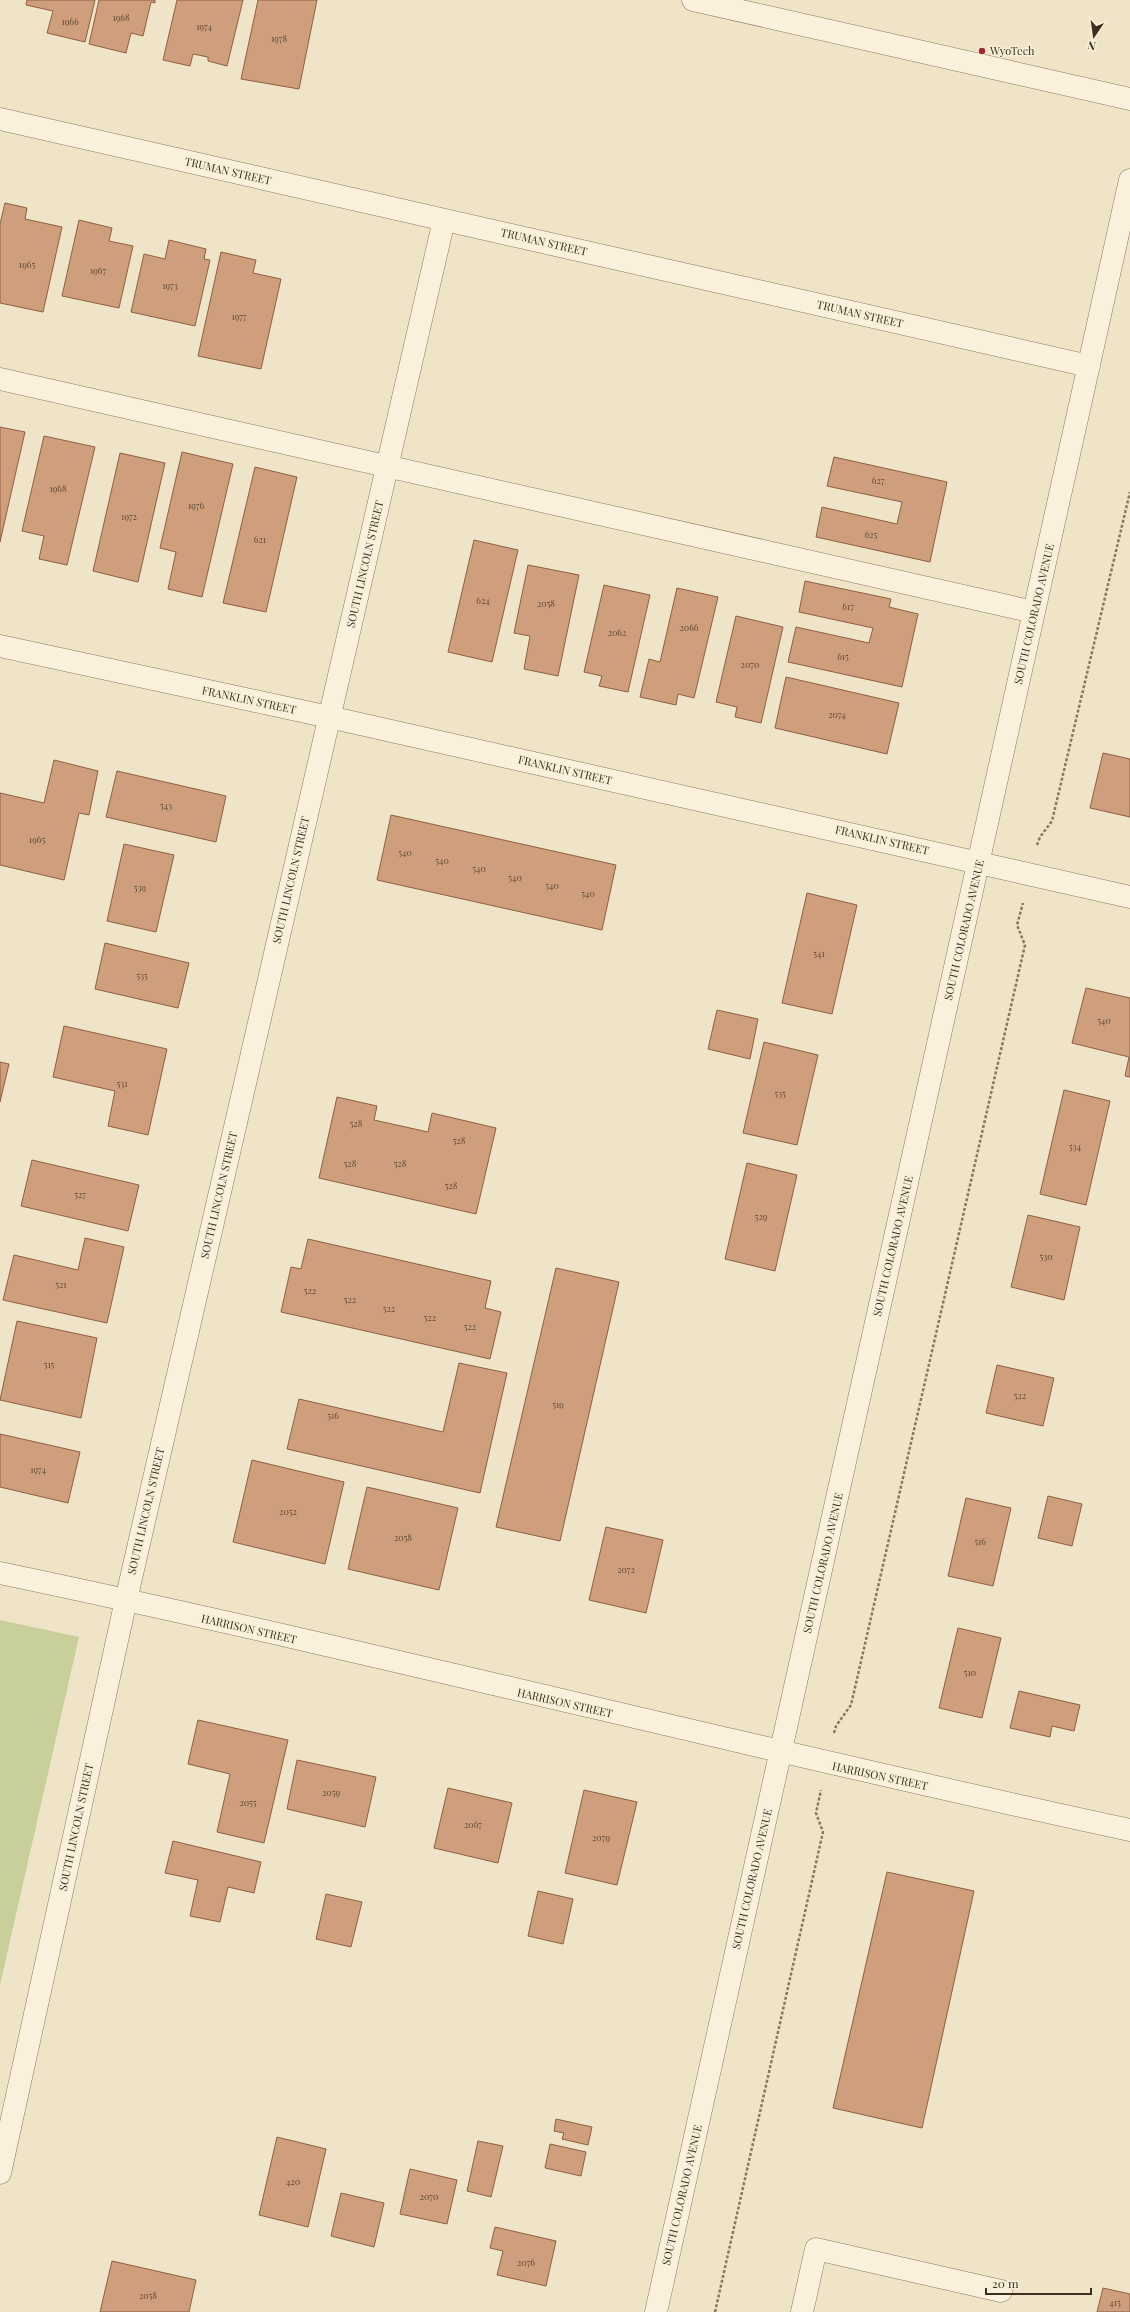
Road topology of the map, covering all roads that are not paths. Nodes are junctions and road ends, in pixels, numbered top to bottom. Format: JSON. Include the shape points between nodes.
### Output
{"nodes":[{"id":1,"x":693,"y":0,"type":"edge"},
{"id":2,"x":1130,"y":98,"type":"edge"},
{"id":3,"x":0,"y":119,"type":"edge"},
{"id":4,"x":1130,"y":180,"type":"edge"},
{"id":5,"x":444,"y":220,"type":"junction"},
{"id":6,"x":1089,"y":366,"type":"junction"},
{"id":7,"x":0,"y":379,"type":"edge"},
{"id":8,"x":388,"y":467,"type":"junction"},
{"id":9,"x":1034,"y":612,"type":"junction"},
{"id":10,"x":1,"y":652,"type":"edge"},
{"id":11,"x":329,"y":717,"type":"junction"},
{"id":12,"x":979,"y":862,"type":"junction"},
{"id":13,"x":1130,"y":897,"type":"edge"},
{"id":14,"x":0,"y":1573,"type":"edge"},
{"id":15,"x":126,"y":1600,"type":"junction"},
{"id":16,"x":780,"y":1753,"type":"junction"},
{"id":17,"x":1130,"y":1830,"type":"edge"},
{"id":18,"x":0,"y":2173,"type":"edge"},
{"id":19,"x":1001,"y":2291,"type":"dead end"},
{"id":20,"x":656,"y":2312,"type":"edge"},
{"id":21,"x":802,"y":2312,"type":"edge"}],
"edges":[{"from":1,"to":2,"type":"street"},
{"from":3,"to":5,"type":"street","name":"TRUMAN STREET"},
{"from":4,"to":6,"type":"street","name":"SOUTH COLORADO AVENUE"},
{"from":5,"to":6,"type":"street","name":"TRUMAN STREET"},
{"from":5,"to":8,"type":"street","name":"SOUTH LINCOLN STREET"},
{"from":6,"to":9,"type":"street","name":"SOUTH COLORADO AVENUE"},
{"from":7,"to":8,"type":"street"},
{"from":8,"to":9,"type":"street"},
{"from":8,"to":11,"type":"street","name":"SOUTH LINCOLN STREET"},
{"from":9,"to":12,"type":"street","name":"SOUTH COLORADO AVENUE"},
{"from":10,"to":11,"type":"street","name":"FRANKLIN STREET"},
{"from":11,"to":12,"type":"street","name":"FRANKLIN STREET"},
{"from":11,"to":15,"type":"street","name":"SOUTH LINCOLN STREET"},
{"from":12,"to":13,"type":"street","name":"FRANKLIN STREET"},
{"from":12,"to":16,"type":"street","name":"SOUTH COLORADO AVENUE"},
{"from":14,"to":15,"type":"street","name":"HARRISON STREET"},
{"from":15,"to":16,"type":"street","name":"HARRISON STREET"},
{"from":15,"to":18,"type":"street","name":"SOUTH LINCOLN STREET"},
{"from":16,"to":17,"type":"street","name":"HARRISON STREET"},
{"from":16,"to":20,"type":"street","name":"SOUTH COLORADO AVENUE"},
{"from":19,"to":21,"type":"street","via":[[816,2248]]}]}
